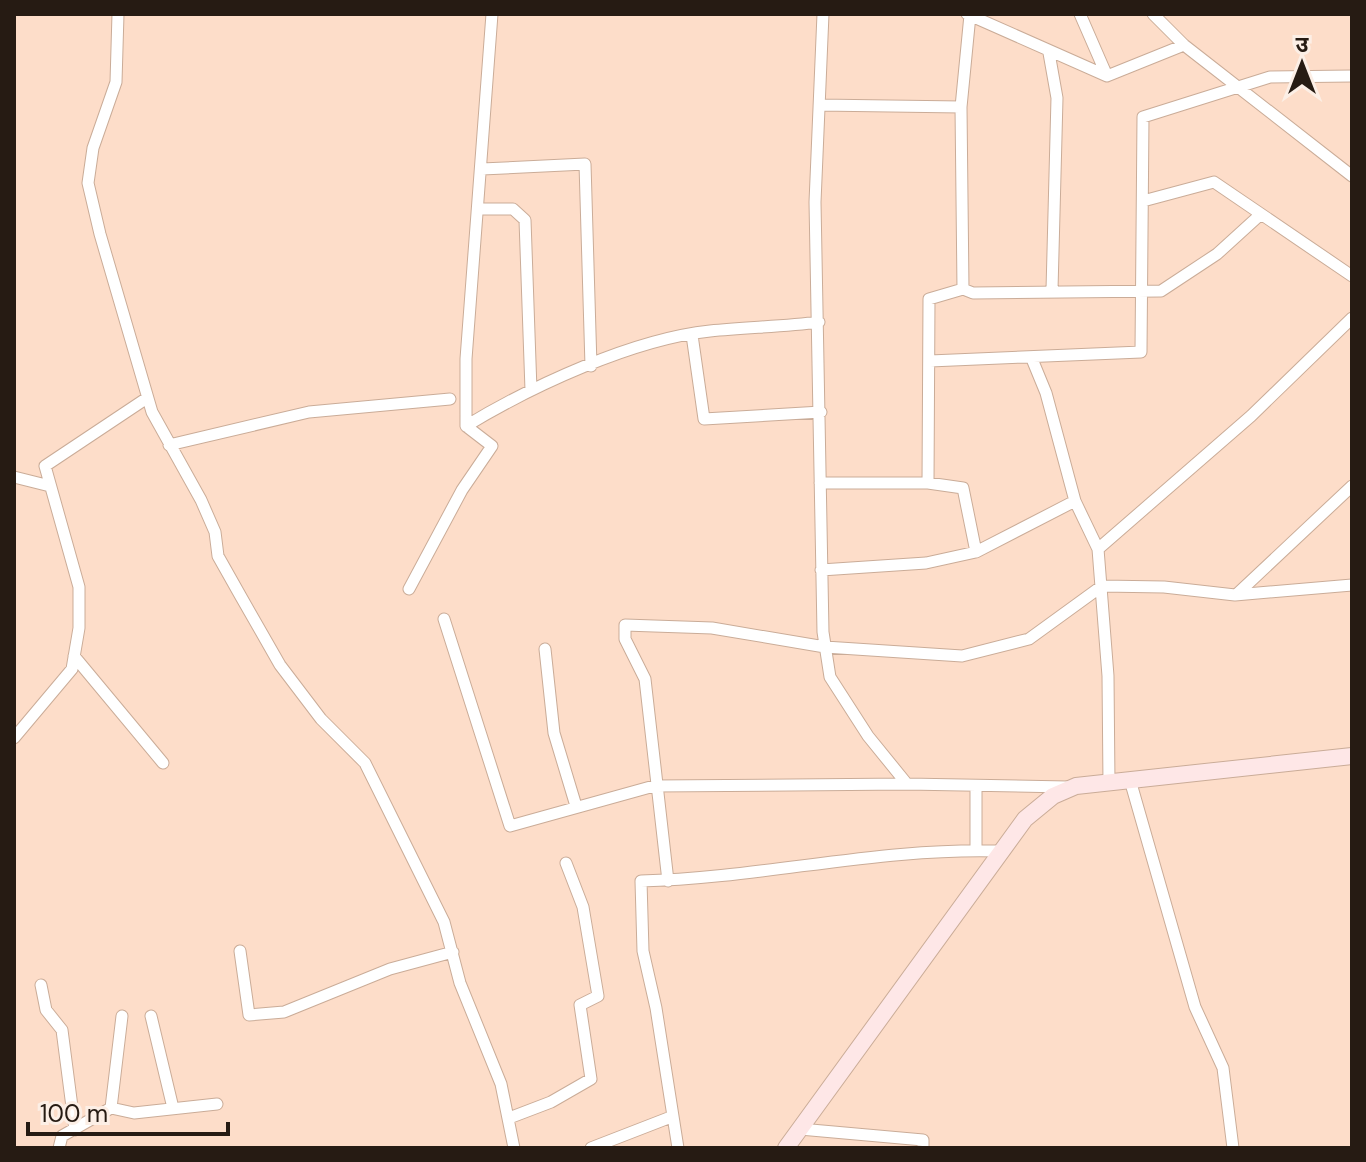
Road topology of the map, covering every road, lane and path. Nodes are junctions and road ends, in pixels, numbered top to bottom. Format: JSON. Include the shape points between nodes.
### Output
{"nodes":[{"id":1,"x":118,"y":14,"type":"edge"},
{"id":2,"x":492,"y":14,"type":"edge"},
{"id":3,"x":823,"y":14,"type":"edge"},
{"id":4,"x":1080,"y":14,"type":"edge"},
{"id":5,"x":1153,"y":14,"type":"edge"},
{"id":6,"x":969,"y":15,"type":"edge"},
{"id":7,"x":1184,"y":45,"type":"junction"},
{"id":8,"x":1049,"y":53,"type":"junction"},
{"id":9,"x":1107,"y":76,"type":"junction"},
{"id":10,"x":1352,"y":76,"type":"edge"},
{"id":11,"x":1239,"y":88,"type":"junction"},
{"id":12,"x":819,"y":105,"type":"junction"},
{"id":13,"x":961,"y":107,"type":"junction"},
{"id":14,"x":482,"y":169,"type":"junction"},
{"id":15,"x":1352,"y":176,"type":"edge"},
{"id":16,"x":1143,"y":201,"type":"junction"},
{"id":17,"x":478,"y":209,"type":"junction"},
{"id":18,"x":1261,"y":214,"type":"junction"},
{"id":19,"x":1352,"y":276,"type":"edge"},
{"id":20,"x":963,"y":289,"type":"junction"},
{"id":21,"x":1052,"y":290,"type":"junction"},
{"id":22,"x":1143,"y":291,"type":"junction"},
{"id":23,"x":1352,"y":318,"type":"edge"},
{"id":24,"x":819,"y":322,"type":"junction"},
{"id":25,"x":692,"y":335,"type":"junction"},
{"id":26,"x":1032,"y":359,"type":"junction"},
{"id":27,"x":930,"y":361,"type":"junction"},
{"id":28,"x":591,"y":366,"type":"junction"},
{"id":29,"x":531,"y":390,"type":"junction"},
{"id":30,"x":147,"y":398,"type":"junction"},
{"id":31,"x":450,"y":399,"type":"dead end"},
{"id":32,"x":821,"y":412,"type":"junction"},
{"id":33,"x":466,"y":426,"type":"junction"},
{"id":34,"x":169,"y":445,"type":"junction"},
{"id":35,"x":14,"y":477,"type":"edge"},
{"id":36,"x":820,"y":483,"type":"junction"},
{"id":37,"x":928,"y":483,"type":"junction"},
{"id":38,"x":50,"y":486,"type":"junction"},
{"id":39,"x":1352,"y":486,"type":"edge"},
{"id":40,"x":1075,"y":501,"type":"junction"},
{"id":41,"x":1098,"y":549,"type":"junction"},
{"id":42,"x":976,"y":552,"type":"junction"},
{"id":43,"x":821,"y":570,"type":"junction"},
{"id":44,"x":1352,"y":585,"type":"edge"},
{"id":45,"x":1102,"y":586,"type":"junction"},
{"id":46,"x":409,"y":589,"type":"dead end"},
{"id":47,"x":1235,"y":595,"type":"junction"},
{"id":48,"x":444,"y":619,"type":"dead end"},
{"id":49,"x":825,"y":647,"type":"junction"},
{"id":50,"x":545,"y":649,"type":"dead end"},
{"id":51,"x":74,"y":656,"type":"junction"},
{"id":52,"x":14,"y":738,"type":"edge"},
{"id":53,"x":1352,"y":756,"type":"edge"},
{"id":54,"x":163,"y":763,"type":"dead end"},
{"id":55,"x":1130,"y":780,"type":"junction"},
{"id":56,"x":1109,"y":783,"type":"junction"},
{"id":57,"x":907,"y":784,"type":"junction"},
{"id":58,"x":654,"y":786,"type":"junction"},
{"id":59,"x":1076,"y":786,"type":"junction"},
{"id":60,"x":976,"y":787,"type":"junction"},
{"id":61,"x":576,"y":806,"type":"junction"},
{"id":62,"x":976,"y":850,"type":"junction"},
{"id":63,"x":1001,"y":851,"type":"junction"},
{"id":64,"x":566,"y":863,"type":"dead end"},
{"id":65,"x":668,"y":881,"type":"junction"},
{"id":66,"x":240,"y":951,"type":"dead end"},
{"id":67,"x":453,"y":952,"type":"junction"},
{"id":68,"x":41,"y":985,"type":"dead end"},
{"id":69,"x":122,"y":1016,"type":"dead end"},
{"id":70,"x":151,"y":1016,"type":"dead end"},
{"id":71,"x":217,"y":1104,"type":"dead end"},
{"id":72,"x":111,"y":1108,"type":"junction"},
{"id":73,"x":173,"y":1108,"type":"junction"},
{"id":74,"x":671,"y":1117,"type":"junction"},
{"id":75,"x":509,"y":1118,"type":"junction"},
{"id":76,"x":800,"y":1129,"type":"junction"},
{"id":77,"x":75,"y":1130,"type":"junction"},
{"id":78,"x":59,"y":1148,"type":"edge"},
{"id":79,"x":514,"y":1148,"type":"edge"},
{"id":80,"x":591,"y":1148,"type":"edge"},
{"id":81,"x":678,"y":1148,"type":"edge"},
{"id":82,"x":786,"y":1148,"type":"edge"},
{"id":83,"x":923,"y":1148,"type":"edge"},
{"id":84,"x":1233,"y":1148,"type":"edge"}],
"edges":[{"from":1,"to":30,"type":"street","via":[[116,82],[93,148],[88,183]]},
{"from":2,"to":14,"type":"street"},
{"from":3,"to":12,"type":"street"},
{"from":4,"to":9,"type":"street"},
{"from":5,"to":7,"type":"street"},
{"from":6,"to":8,"type":"street"},
{"from":6,"to":13,"type":"street"},
{"from":7,"to":9,"type":"street"},
{"from":7,"to":11,"type":"street"},
{"from":8,"to":9,"type":"street"},
{"from":8,"to":21,"type":"street","via":[[1057,98]]},
{"from":10,"to":11,"type":"street","via":[[1270,77]]},
{"from":11,"to":15,"type":"street"},
{"from":11,"to":16,"type":"street","via":[[1143,117]]},
{"from":12,"to":13,"type":"street"},
{"from":12,"to":24,"type":"street"},
{"from":13,"to":20,"type":"street"},
{"from":14,"to":17,"type":"street"},
{"from":14,"to":28,"type":"street","via":[[585,164]]},
{"from":16,"to":18,"type":"street","via":[[1214,182]]},
{"from":16,"to":22,"type":"street"},
{"from":17,"to":29,"type":"street","via":[[513,209],[525,220]]},
{"from":17,"to":33,"type":"street"},
{"from":18,"to":19,"type":"street"},
{"from":18,"to":22,"type":"street","via":[[1217,254],[1161,291]]},
{"from":20,"to":21,"type":"street"},
{"from":20,"to":27,"type":"street","via":[[929,299]]},
{"from":21,"to":22,"type":"street"},
{"from":22,"to":26,"type":"street","via":[[1141,352]]},
{"from":23,"to":41,"type":"street","via":[[1251,416]]},
{"from":24,"to":25,"type":"street"},
{"from":24,"to":32,"type":"street"},
{"from":25,"to":28,"type":"street","via":[[652,343]]},
{"from":25,"to":32,"type":"street","via":[[704,419]]},
{"from":26,"to":27,"type":"street"},
{"from":26,"to":40,"type":"street"},
{"from":27,"to":37,"type":"street"},
{"from":28,"to":29,"type":"street"},
{"from":29,"to":33,"type":"street"},
{"from":30,"to":34,"type":"street"},
{"from":30,"to":38,"type":"street","via":[[45,466]]},
{"from":31,"to":34,"type":"street","via":[[309,412]]},
{"from":32,"to":36,"type":"street"},
{"from":33,"to":46,"type":"street","via":[[492,446]]},
{"from":34,"to":67,"type":"street","via":[[206,510],[218,556],[280,665],[321,719],[365,763],[444,922]]},
{"from":35,"to":38,"type":"street"},
{"from":36,"to":37,"type":"street"},
{"from":36,"to":43,"type":"street"},
{"from":37,"to":42,"type":"street","via":[[963,488]]},
{"from":38,"to":51,"type":"street","via":[[79,587]]},
{"from":39,"to":47,"type":"street"},
{"from":40,"to":41,"type":"street"},
{"from":40,"to":42,"type":"street"},
{"from":41,"to":45,"type":"street"},
{"from":42,"to":43,"type":"street","via":[[926,563]]},
{"from":43,"to":49,"type":"street"},
{"from":44,"to":47,"type":"street"},
{"from":45,"to":47,"type":"street"},
{"from":45,"to":49,"type":"street","via":[[1029,639],[962,656]]},
{"from":45,"to":56,"type":"street"},
{"from":48,"to":61,"type":"street","via":[[510,826]]},
{"from":49,"to":57,"type":"street","via":[[830,677]]},
{"from":49,"to":58,"type":"street","via":[[712,628],[625,625],[625,639],[645,679]]},
{"from":50,"to":61,"type":"street","via":[[554,733]]},
{"from":51,"to":52,"type":"street","via":[[72,669]]},
{"from":51,"to":54,"type":"street"},
{"from":53,"to":55,"type":"main road"},
{"from":55,"to":56,"type":"main road"},
{"from":55,"to":84,"type":"street","via":[[1195,1007],[1223,1068]]},
{"from":56,"to":59,"type":"main road"},
{"from":57,"to":58,"type":"street"},
{"from":57,"to":60,"type":"street"},
{"from":58,"to":61,"type":"street"},
{"from":58,"to":65,"type":"street"},
{"from":59,"to":60,"type":"street"},
{"from":59,"to":63,"type":"main road","via":[[1053,796],[1025,819]]},
{"from":60,"to":62,"type":"street"},
{"from":62,"to":63,"type":"street"},
{"from":62,"to":65,"type":"street","via":[[893,853]]},
{"from":63,"to":76,"type":"main road"},
{"from":64,"to":75,"type":"street","via":[[583,907],[598,996],[580,1005],[591,1079]]},
{"from":65,"to":74,"type":"street","via":[[641,881],[643,951]]},
{"from":66,"to":67,"type":"street","via":[[249,1015],[284,1012],[390,969]]},
{"from":67,"to":75,"type":"street"},
{"from":68,"to":77,"type":"street","via":[[46,1010],[62,1030]]},
{"from":69,"to":72,"type":"street"},
{"from":70,"to":73,"type":"street"},
{"from":71,"to":73,"type":"street"},
{"from":72,"to":73,"type":"street","via":[[134,1113]]},
{"from":72,"to":77,"type":"street"},
{"from":74,"to":80,"type":"street"},
{"from":74,"to":81,"type":"street"},
{"from":75,"to":79,"type":"street"},
{"from":76,"to":82,"type":"main road"},
{"from":76,"to":83,"type":"street","via":[[923,1140]]},
{"from":77,"to":78,"type":"street","via":[[62,1136]]}]}
